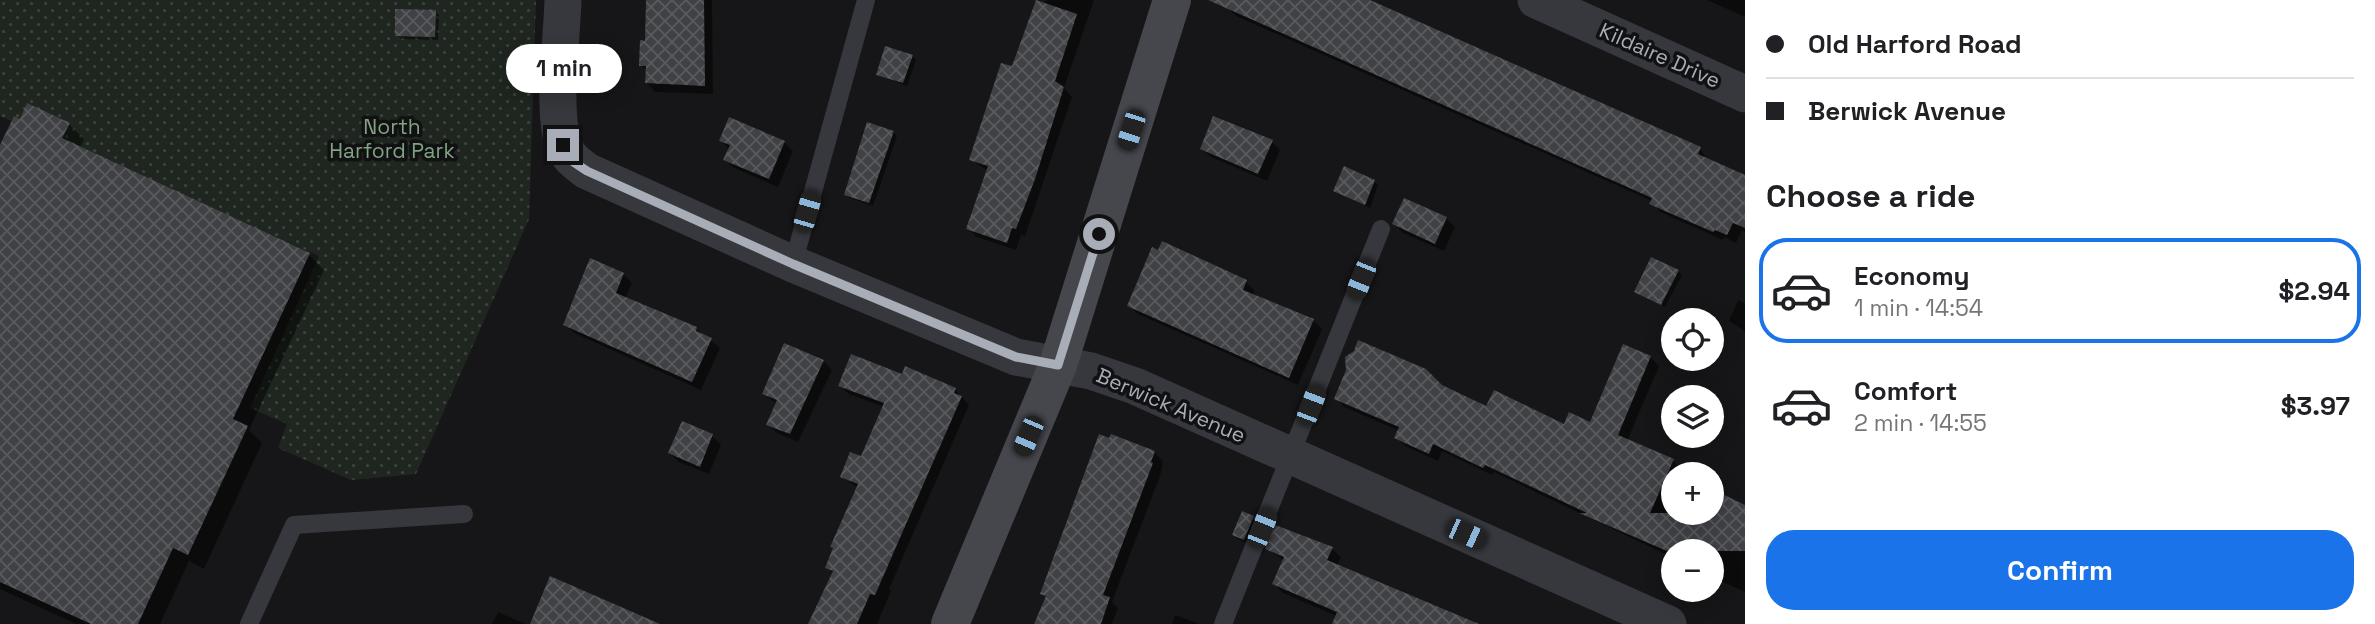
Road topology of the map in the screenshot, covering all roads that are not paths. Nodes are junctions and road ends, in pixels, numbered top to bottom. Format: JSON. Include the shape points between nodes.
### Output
{"nodes":[{"id":1,"x":563,"y":0,"type":"edge"},
{"id":2,"x":866,"y":0,"type":"edge"},
{"id":3,"x":1172,"y":0,"type":"edge"},
{"id":4,"x":1536,"y":0,"type":"edge"},
{"id":5,"x":1745,"y":94,"type":"edge"},
{"id":6,"x":1381,"y":229,"type":"dead end"},
{"id":7,"x":793,"y":264,"type":"junction"},
{"id":8,"x":1058,"y":365,"type":"junction"},
{"id":9,"x":1291,"y":456,"type":"junction"},
{"id":10,"x":464,"y":514,"type":"dead end"},
{"id":11,"x":249,"y":624,"type":"edge"},
{"id":12,"x":950,"y":624,"type":"edge"},
{"id":13,"x":1223,"y":624,"type":"edge"},
{"id":14,"x":1668,"y":624,"type":"edge"}],
"edges":[{"from":1,"to":7,"type":"street","name":"Berwick Avenue","via":[[559,102],[563,145],[572,161]]},
{"from":2,"to":7,"type":"lane"},
{"from":3,"to":8,"type":"street"},
{"from":4,"to":5,"type":"street","name":"Kildaire Drive"},
{"from":6,"to":9,"type":"lane"},
{"from":7,"to":8,"type":"street","name":"Berwick Avenue","via":[[1016,357]]},
{"from":8,"to":9,"type":"street","name":"Berwick Avenue","via":[[1091,370],[1135,386]]},
{"from":8,"to":12,"type":"street"},
{"from":9,"to":13,"type":"lane"},
{"from":9,"to":14,"type":"street","name":"Berwick Avenue"},
{"from":10,"to":11,"type":"lane","via":[[294,525]]}]}
